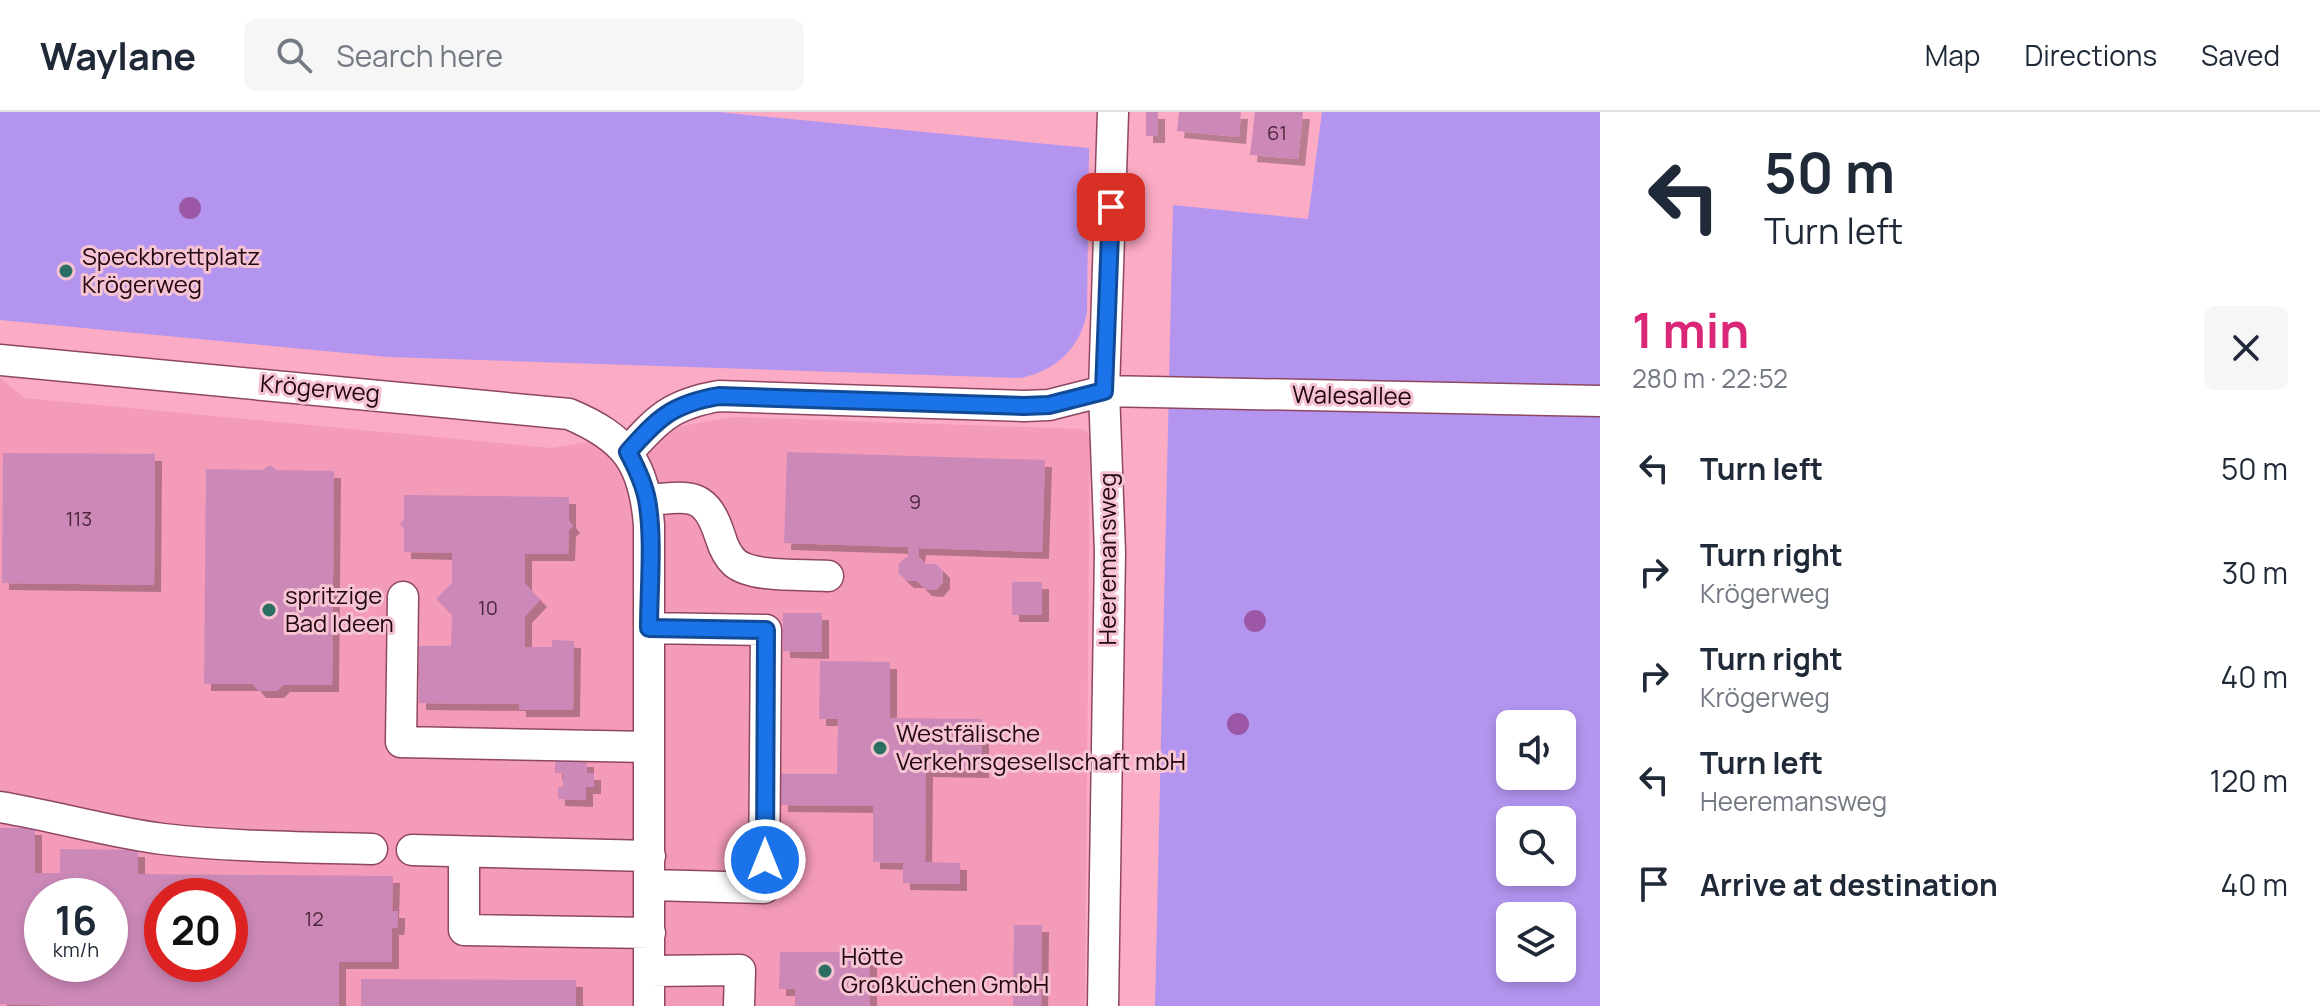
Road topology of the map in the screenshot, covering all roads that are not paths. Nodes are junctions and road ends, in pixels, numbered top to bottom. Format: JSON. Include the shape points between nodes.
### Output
{"nodes":[{"id":1,"x":1113,"y":112,"type":"edge"},
{"id":2,"x":0,"y":360,"type":"edge"},
{"id":3,"x":1104,"y":391,"type":"junction"},
{"id":4,"x":1600,"y":401,"type":"edge"},
{"id":5,"x":628,"y":452,"type":"junction"},
{"id":6,"x":647,"y":500,"type":"junction"},
{"id":7,"x":828,"y":576,"type":"dead end"},
{"id":8,"x":403,"y":597,"type":"dead end"},
{"id":9,"x":649,"y":628,"type":"junction"},
{"id":10,"x":649,"y":747,"type":"junction"},
{"id":11,"x":0,"y":807,"type":"edge"},
{"id":12,"x":372,"y":849,"type":"dead end"},
{"id":13,"x":412,"y":850,"type":"dead end"},
{"id":14,"x":464,"y":852,"type":"junction"},
{"id":15,"x":650,"y":870,"type":"junction"},
{"id":16,"x":650,"y":933,"type":"junction"},
{"id":17,"x":650,"y":971,"type":"junction"},
{"id":18,"x":649,"y":1006,"type":"edge"},
{"id":19,"x":739,"y":1006,"type":"edge"},
{"id":20,"x":1103,"y":1006,"type":"edge"}],
"edges":[{"from":1,"to":3,"type":"street","name":"Heeremansweg"},
{"from":2,"to":5,"type":"street","name":"Krögerweg","via":[[569,414],[592,423]]},
{"from":3,"to":4,"type":"street","name":"Walesallee"},
{"from":3,"to":5,"type":"street","via":[[1024,406],[719,396],[664,415]]},
{"from":3,"to":20,"type":"street","name":"Heeremansweg","via":[[1110,552]]},
{"from":5,"to":6,"type":"street","name":"Krögerweg"},
{"from":6,"to":7,"type":"street","via":[[686,498],[703,503],[736,565],[759,572]]},
{"from":6,"to":9,"type":"street","name":"Krögerweg"},
{"from":8,"to":10,"type":"street","via":[[401,742]]},
{"from":9,"to":10,"type":"street","name":"Krögerweg"},
{"from":9,"to":15,"type":"street","via":[[766,630],[764,888]]},
{"from":10,"to":15,"type":"street","name":"Krögerweg"},
{"from":11,"to":12,"type":"street","via":[[163,839]]},
{"from":13,"to":14,"type":"street"},
{"from":14,"to":15,"type":"street"},
{"from":14,"to":16,"type":"street","via":[[464,930]]},
{"from":15,"to":16,"type":"street","name":"Krögerweg"},
{"from":16,"to":17,"type":"street","name":"Krögerweg"},
{"from":17,"to":18,"type":"street","name":"Krögerweg"},
{"from":17,"to":19,"type":"street","via":[[740,970]]}]}
